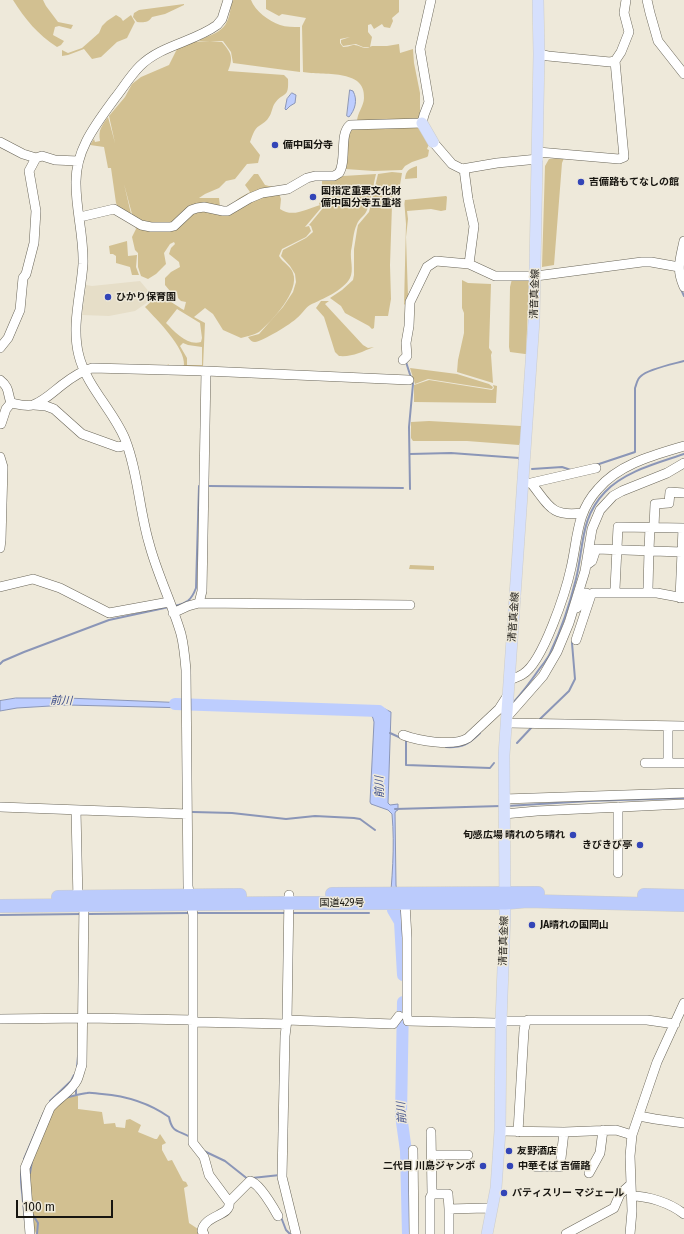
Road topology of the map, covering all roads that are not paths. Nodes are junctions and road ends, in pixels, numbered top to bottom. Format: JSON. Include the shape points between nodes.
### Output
{"nodes":[{"id":1,"x":228,"y":0,"type":"edge"},
{"id":2,"x":431,"y":0,"type":"edge"},
{"id":3,"x":538,"y":0,"type":"edge"},
{"id":4,"x":626,"y":0,"type":"edge"},
{"id":5,"x":647,"y":0,"type":"edge"},
{"id":6,"x":540,"y":54,"type":"junction"},
{"id":7,"x":615,"y":61,"type":"junction"},
{"id":8,"x":684,"y":74,"type":"edge"},
{"id":9,"x":422,"y":123,"type":"junction"},
{"id":10,"x":0,"y":142,"type":"edge"},
{"id":11,"x":433,"y":142,"type":"joint"},
{"id":12,"x":538,"y":156,"type":"junction"},
{"id":13,"x":36,"y":158,"type":"junction"},
{"id":14,"x":78,"y":161,"type":"junction"},
{"id":15,"x":464,"y":169,"type":"junction"},
{"id":16,"x":80,"y":217,"type":"junction"},
{"id":17,"x":684,"y":241,"type":"edge"},
{"id":18,"x":470,"y":262,"type":"junction"},
{"id":19,"x":678,"y":266,"type":"junction"},
{"id":20,"x":536,"y":276,"type":"junction"},
{"id":21,"x":684,"y":287,"type":"edge"},
{"id":22,"x":0,"y":348,"type":"edge"},
{"id":23,"x":404,"y":359,"type":"dead end"},
{"id":24,"x":84,"y":371,"type":"junction"},
{"id":25,"x":206,"y":371,"type":"junction"},
{"id":26,"x":0,"y":380,"type":"edge"},
{"id":27,"x":409,"y":380,"type":"dead end"},
{"id":28,"x":0,"y":394,"type":"edge"},
{"id":29,"x":10,"y":400,"type":"junction"},
{"id":30,"x":34,"y":405,"type":"junction"},
{"id":31,"x":0,"y":424,"type":"edge"},
{"id":32,"x":127,"y":445,"type":"junction"},
{"id":33,"x":684,"y":446,"type":"edge"},
{"id":34,"x":0,"y":457,"type":"edge"},
{"id":35,"x":684,"y":463,"type":"edge"},
{"id":36,"x":596,"y":468,"type":"dead end"},
{"id":37,"x":527,"y":483,"type":"junction"},
{"id":38,"x":684,"y":493,"type":"edge"},
{"id":39,"x":582,"y":513,"type":"junction"},
{"id":40,"x":652,"y":527,"type":"junction"},
{"id":41,"x":683,"y":528,"type":"edge"},
{"id":42,"x":0,"y":548,"type":"edge"},
{"id":43,"x":617,"y":549,"type":"junction"},
{"id":44,"x":649,"y":550,"type":"junction"},
{"id":45,"x":682,"y":552,"type":"junction"},
{"id":46,"x":586,"y":564,"type":"junction"},
{"id":47,"x":0,"y":587,"type":"edge"},
{"id":48,"x":616,"y":589,"type":"dead end"},
{"id":49,"x":648,"y":589,"type":"dead end"},
{"id":50,"x":589,"y":594,"type":"junction"},
{"id":51,"x":681,"y":597,"type":"edge"},
{"id":52,"x":199,"y":603,"type":"junction"},
{"id":53,"x":410,"y":605,"type":"dead end"},
{"id":54,"x":171,"y":607,"type":"junction"},
{"id":55,"x":572,"y":613,"type":"junction"},
{"id":56,"x":562,"y":620,"type":"junction"},
{"id":57,"x":576,"y":640,"type":"dead end"},
{"id":58,"x":509,"y":680,"type":"junction"},
{"id":59,"x":508,"y":696,"type":"junction"},
{"id":60,"x":507,"y":718,"type":"junction"},
{"id":61,"x":668,"y":726,"type":"junction"},
{"id":62,"x":684,"y":726,"type":"edge"},
{"id":63,"x":403,"y":735,"type":"dead end"},
{"id":64,"x":645,"y":763,"type":"dead end"},
{"id":65,"x":668,"y":763,"type":"junction"},
{"id":66,"x":684,"y":763,"type":"edge"},
{"id":67,"x":684,"y":793,"type":"edge"},
{"id":68,"x":684,"y":804,"type":"edge"},
{"id":69,"x":504,"y":806,"type":"junction"},
{"id":70,"x":0,"y":807,"type":"edge"},
{"id":71,"x":618,"y":807,"type":"junction"},
{"id":72,"x":76,"y":810,"type":"junction"},
{"id":73,"x":187,"y":814,"type":"junction"},
{"id":74,"x":618,"y":873,"type":"dead end"},
{"id":75,"x":684,"y":896,"type":"edge"},
{"id":76,"x":0,"y":897,"type":"edge"},
{"id":77,"x":505,"y":898,"type":"junction"},
{"id":78,"x":191,"y":899,"type":"junction"},
{"id":79,"x":289,"y":899,"type":"junction"},
{"id":80,"x":404,"y":900,"type":"junction"},
{"id":81,"x":81,"y":901,"type":"junction"},
{"id":82,"x":0,"y":906,"type":"edge"},
{"id":83,"x":684,"y":906,"type":"edge"},
{"id":84,"x":684,"y":1003,"type":"edge"},
{"id":85,"x":399,"y":1016,"type":"dead end"},
{"id":86,"x":0,"y":1019,"type":"edge"},
{"id":87,"x":82,"y":1019,"type":"junction"},
{"id":88,"x":194,"y":1021,"type":"junction"},
{"id":89,"x":526,"y":1021,"type":"junction"},
{"id":90,"x":679,"y":1021,"type":"edge"},
{"id":91,"x":286,"y":1022,"type":"junction"},
{"id":92,"x":501,"y":1022,"type":"junction"},
{"id":93,"x":639,"y":1116,"type":"junction"},
{"id":94,"x":684,"y":1123,"type":"edge"},
{"id":95,"x":603,"y":1130,"type":"junction"},
{"id":96,"x":431,"y":1132,"type":"dead end"},
{"id":97,"x":500,"y":1132,"type":"junction"},
{"id":98,"x":518,"y":1132,"type":"junction"},
{"id":99,"x":564,"y":1132,"type":"junction"},
{"id":100,"x":632,"y":1135,"type":"junction"},
{"id":101,"x":413,"y":1150,"type":"dead end"},
{"id":102,"x":432,"y":1155,"type":"junction"},
{"id":103,"x":468,"y":1156,"type":"dead end"},
{"id":104,"x":536,"y":1167,"type":"dead end"},
{"id":105,"x":590,"y":1173,"type":"dead end"},
{"id":106,"x":630,"y":1185,"type":"junction"},
{"id":107,"x":432,"y":1194,"type":"junction"},
{"id":108,"x":631,"y":1196,"type":"junction"},
{"id":109,"x":229,"y":1202,"type":"junction"},
{"id":110,"x":450,"y":1209,"type":"junction"},
{"id":111,"x":492,"y":1210,"type":"junction"},
{"id":112,"x":684,"y":1214,"type":"edge"},
{"id":113,"x":278,"y":1216,"type":"dead end"},
{"id":114,"x":30,"y":1234,"type":"edge"},
{"id":115,"x":204,"y":1234,"type":"edge"},
{"id":116,"x":296,"y":1234,"type":"edge"},
{"id":117,"x":414,"y":1234,"type":"edge"},
{"id":118,"x":430,"y":1234,"type":"edge"},
{"id":119,"x":449,"y":1234,"type":"edge"},
{"id":120,"x":487,"y":1234,"type":"edge"},
{"id":121,"x":566,"y":1234,"type":"edge"},
{"id":122,"x":630,"y":1234,"type":"edge"}],
"edges":[{"from":1,"to":14,"type":"street","via":[[218,26],[150,58],[134,73],[91,131]]},
{"from":2,"to":9,"type":"street","via":[[420,49],[429,102]]},
{"from":3,"to":6,"type":"main road","name":"清音真金線"},
{"from":4,"to":7,"type":"street","via":[[624,13],[629,32]]},
{"from":5,"to":8,"type":"street","via":[[658,41]]},
{"from":6,"to":7,"type":"street"},
{"from":6,"to":12,"type":"main road","name":"清音真金線"},
{"from":7,"to":12,"type":"street","via":[[624,157],[619,159]]},
{"from":9,"to":11,"type":"main road"},
{"from":9,"to":16,"type":"street","via":[[350,125],[345,132],[340,173],[334,176],[307,178],[288,189],[262,193],[228,211],[196,208],[174,226],[141,225],[114,209]]},
{"from":10,"to":13,"type":"street"},
{"from":11,"to":15,"type":"street","via":[[452,164]]},
{"from":12,"to":15,"type":"street"},
{"from":12,"to":20,"type":"main road","name":"清音真金線"},
{"from":13,"to":14,"type":"street","via":[[42,156],[55,160]]},
{"from":13,"to":22,"type":"street","via":[[29,171],[36,211],[32,252],[23,278],[20,310],[8,338]]},
{"from":14,"to":16,"type":"street","via":[[76,186]]},
{"from":15,"to":18,"type":"street","via":[[474,226]]},
{"from":16,"to":24,"type":"street","via":[[84,249],[76,333]]},
{"from":17,"to":19,"type":"street"},
{"from":18,"to":20,"type":"street","via":[[495,276]]},
{"from":18,"to":23,"type":"street","via":[[436,261],[427,267],[410,302]]},
{"from":19,"to":20,"type":"street","via":[[642,262]]},
{"from":19,"to":21,"type":"street"},
{"from":20,"to":37,"type":"main road","name":"清音真金線"},
{"from":24,"to":25,"type":"street","via":[[92,368]]},
{"from":24,"to":30,"type":"street"},
{"from":24,"to":32,"type":"street","via":[[116,422]]},
{"from":25,"to":27,"type":"street"},
{"from":25,"to":52,"type":"street","via":[[202,591]]},
{"from":26,"to":29,"type":"street","via":[[10,393]]},
{"from":28,"to":29,"type":"street"},
{"from":29,"to":30,"type":"street"},
{"from":29,"to":31,"type":"street"},
{"from":30,"to":32,"type":"street","via":[[54,409],[82,434],[118,447]]},
{"from":32,"to":54,"type":"street","via":[[148,543]]},
{"from":33,"to":39,"type":"street","via":[[649,457],[616,474],[598,488]]},
{"from":34,"to":42,"type":"street","via":[[3,467],[3,503]]},
{"from":35,"to":46,"type":"street","via":[[667,473],[622,490],[606,502],[594,524]]},
{"from":36,"to":37,"type":"street"},
{"from":37,"to":39,"type":"street","via":[[553,510],[565,514]]},
{"from":37,"to":58,"type":"main road","name":"清音真金線"},
{"from":38,"to":40,"type":"street","via":[[670,492],[669,503],[654,504]]},
{"from":39,"to":56,"type":"street","via":[[576,534]]},
{"from":40,"to":41,"type":"street"},
{"from":40,"to":43,"type":"street","via":[[618,527]]},
{"from":40,"to":44,"type":"street"},
{"from":41,"to":45,"type":"street"},
{"from":43,"to":44,"type":"street"},
{"from":43,"to":46,"type":"street","via":[[596,549],[592,560]]},
{"from":43,"to":48,"type":"street"},
{"from":44,"to":45,"type":"street"},
{"from":44,"to":49,"type":"street"},
{"from":45,"to":51,"type":"street"},
{"from":46,"to":55,"type":"street"},
{"from":47,"to":54,"type":"street","via":[[33,579],[60,588],[109,613]]},
{"from":50,"to":51,"type":"street","via":[[657,593]]},
{"from":50,"to":55,"type":"street","via":[[586,593]]},
{"from":50,"to":57,"type":"street"},
{"from":52,"to":53,"type":"street"},
{"from":52,"to":54,"type":"street"},
{"from":54,"to":73,"type":"street","via":[[184,648]]},
{"from":55,"to":56,"type":"street"},
{"from":56,"to":58,"type":"street","via":[[524,674]]},
{"from":56,"to":60,"type":"street","via":[[557,652],[548,668]]},
{"from":58,"to":59,"type":"main road","name":"清音真金線"},
{"from":59,"to":60,"type":"main road","name":"清音真金線"},
{"from":59,"to":63,"type":"street","via":[[499,709],[462,741],[413,739]]},
{"from":60,"to":61,"type":"street"},
{"from":60,"to":69,"type":"main road","name":"清音真金線"},
{"from":61,"to":62,"type":"street"},
{"from":61,"to":65,"type":"street"},
{"from":64,"to":65,"type":"street"},
{"from":65,"to":66,"type":"street"},
{"from":67,"to":69,"type":"street"},
{"from":68,"to":71,"type":"street"},
{"from":69,"to":71,"type":"street","via":[[537,811]]},
{"from":69,"to":77,"type":"main road","name":"清音真金線"},
{"from":70,"to":72,"type":"street"},
{"from":71,"to":74,"type":"street"},
{"from":72,"to":73,"type":"street"},
{"from":72,"to":81,"type":"street"},
{"from":73,"to":78,"type":"street","via":[[188,886]]},
{"from":75,"to":77,"type":"highway","name":"国道429号"},
{"from":76,"to":81,"type":"highway","name":"国道429号"},
{"from":77,"to":80,"type":"highway","name":"国道429号"},
{"from":77,"to":83,"type":"highway","name":"国道429号","via":[[527,901]]},
{"from":77,"to":92,"type":"main road","name":"清音真金線"},
{"from":78,"to":79,"type":"highway","name":"国道429号"},
{"from":78,"to":81,"type":"highway","name":"国道429号"},
{"from":78,"to":88,"type":"street"},
{"from":79,"to":80,"type":"highway","name":"国道429号"},
{"from":79,"to":91,"type":"street"},
{"from":80,"to":92,"type":"street","via":[[408,1021]]},
{"from":81,"to":82,"type":"highway","name":"国道429号"},
{"from":81,"to":87,"type":"street"},
{"from":84,"to":90,"type":"street"},
{"from":85,"to":91,"type":"street","via":[[393,1024]]},
{"from":86,"to":87,"type":"street"},
{"from":87,"to":88,"type":"street"},
{"from":87,"to":114,"type":"street","via":[[82,1065],[77,1080],[50,1108],[25,1168]]},
{"from":88,"to":91,"type":"street"},
{"from":88,"to":109,"type":"street","via":[[193,1143],[204,1157],[209,1175]]},
{"from":89,"to":90,"type":"street"},
{"from":89,"to":92,"type":"street"},
{"from":89,"to":98,"type":"street"},
{"from":90,"to":93,"type":"street","via":[[657,1062]]},
{"from":91,"to":116,"type":"street","via":[[282,1174]]},
{"from":92,"to":97,"type":"main road","name":"清音真金線"},
{"from":93,"to":94,"type":"street"},
{"from":93,"to":100,"type":"street"},
{"from":95,"to":99,"type":"street"},
{"from":95,"to":100,"type":"street","via":[[616,1130]]},
{"from":95,"to":105,"type":"street","via":[[600,1153]]},
{"from":96,"to":102,"type":"street"},
{"from":97,"to":98,"type":"street"},
{"from":97,"to":111,"type":"main road","name":"清音真金線"},
{"from":98,"to":99,"type":"street"},
{"from":99,"to":104,"type":"street","via":[[560,1167]]},
{"from":100,"to":106,"type":"street"},
{"from":101,"to":117,"type":"street"},
{"from":102,"to":103,"type":"street"},
{"from":102,"to":107,"type":"street"},
{"from":106,"to":108,"type":"street"},
{"from":106,"to":121,"type":"street","via":[[617,1197],[614,1208]]},
{"from":107,"to":110,"type":"street","via":[[448,1194]]},
{"from":107,"to":118,"type":"street"},
{"from":108,"to":112,"type":"street","via":[[672,1206]]},
{"from":108,"to":122,"type":"street"},
{"from":109,"to":113,"type":"street","via":[[250,1181],[254,1182]]},
{"from":109,"to":115,"type":"street","via":[[230,1207],[227,1210],[202,1227]]},
{"from":110,"to":111,"type":"street"},
{"from":110,"to":119,"type":"street"},
{"from":111,"to":120,"type":"main road","name":"清音真金線"}]}
